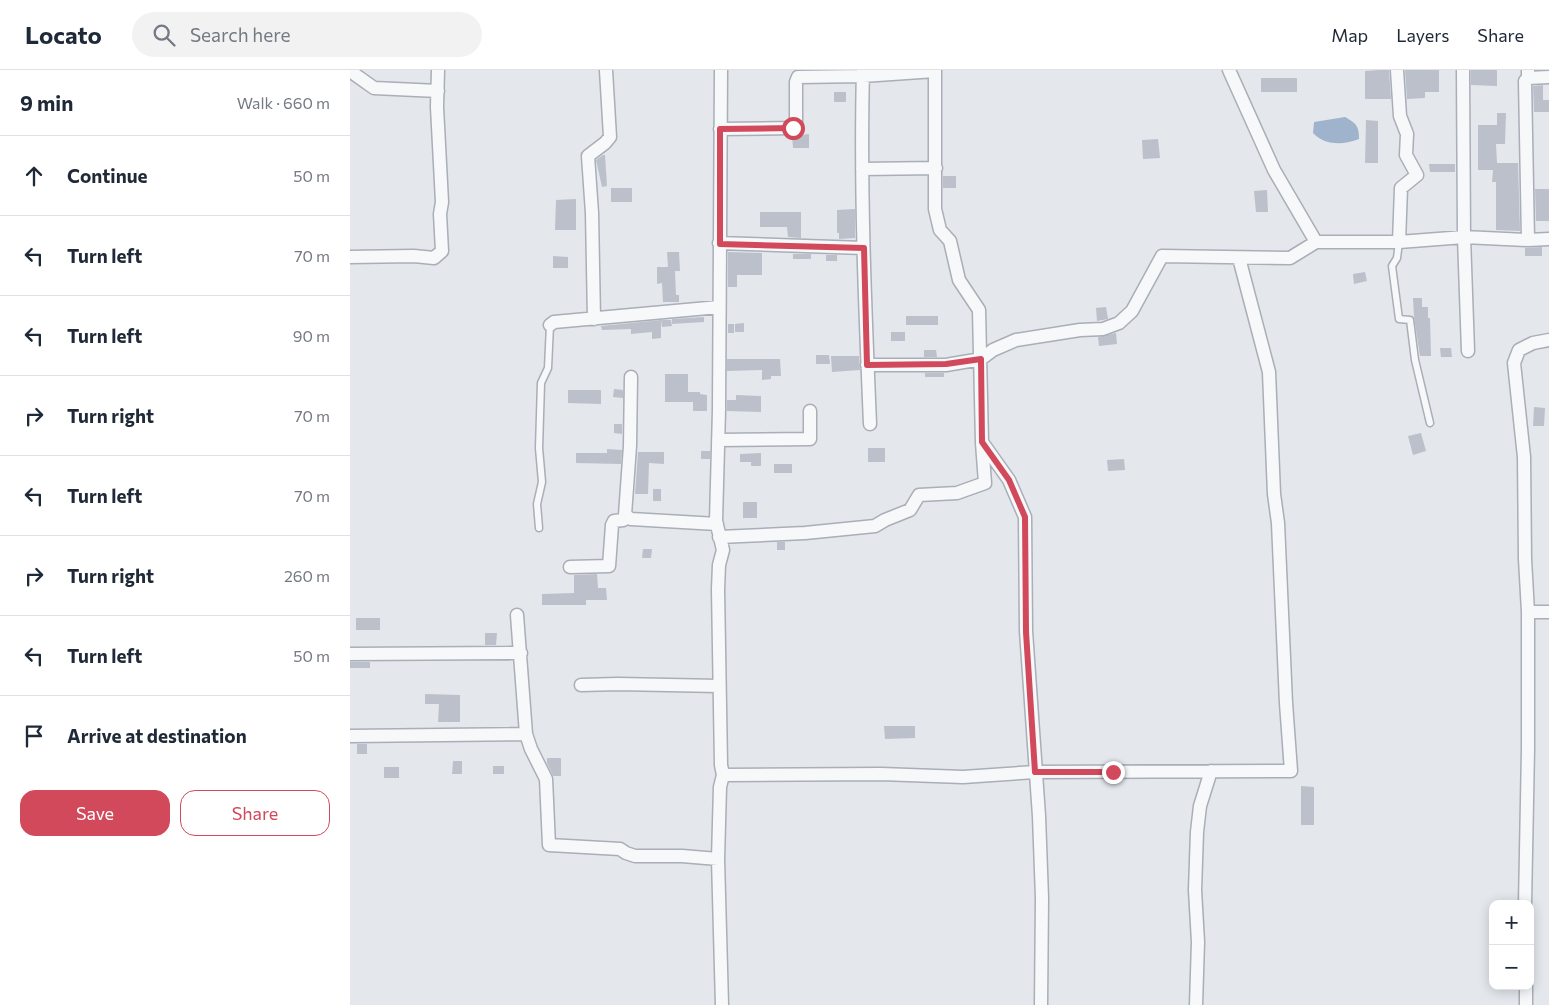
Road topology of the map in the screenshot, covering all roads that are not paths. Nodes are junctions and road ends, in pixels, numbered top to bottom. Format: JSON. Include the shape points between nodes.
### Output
{"nodes":[{"id":1,"x":438,"y":70,"type":"edge"},
{"id":2,"x":606,"y":70,"type":"edge"},
{"id":3,"x":721,"y":70,"type":"edge"},
{"id":4,"x":935,"y":70,"type":"edge"},
{"id":5,"x":1229,"y":70,"type":"edge"},
{"id":6,"x":1397,"y":70,"type":"edge"},
{"id":7,"x":1463,"y":70,"type":"edge"},
{"id":8,"x":350,"y":71,"type":"edge"},
{"id":9,"x":863,"y":73,"type":"edge"},
{"id":10,"x":1528,"y":74,"type":"edge"},
{"id":11,"x":1549,"y":77,"type":"edge"},
{"id":12,"x":438,"y":91,"type":"junction"},
{"id":13,"x":720,"y":129,"type":"junction"},
{"id":14,"x":862,"y":168,"type":"junction"},
{"id":15,"x":936,"y":168,"type":"junction"},
{"id":16,"x":1464,"y":237,"type":"junction"},
{"id":17,"x":1528,"y":240,"type":"junction"},
{"id":18,"x":1549,"y":240,"type":"edge"},
{"id":19,"x":1316,"y":242,"type":"junction"},
{"id":20,"x":1400,"y":242,"type":"junction"},
{"id":21,"x":720,"y":244,"type":"junction"},
{"id":22,"x":864,"y":248,"type":"junction"},
{"id":23,"x":350,"y":257,"type":"edge"},
{"id":24,"x":1239,"y":258,"type":"junction"},
{"id":25,"x":719,"y":307,"type":"junction"},
{"id":26,"x":594,"y":319,"type":"junction"},
{"id":27,"x":550,"y":325,"type":"joint"},
{"id":28,"x":1549,"y":340,"type":"edge"},
{"id":29,"x":1468,"y":351,"type":"dead end"},
{"id":30,"x":981,"y":359,"type":"junction"},
{"id":31,"x":867,"y":365,"type":"junction"},
{"id":32,"x":631,"y":377,"type":"dead end"},
{"id":33,"x":810,"y":412,"type":"dead end"},
{"id":34,"x":1430,"y":423,"type":"dead end"},
{"id":35,"x":870,"y":424,"type":"dead end"},
{"id":36,"x":718,"y":440,"type":"junction"},
{"id":37,"x":982,"y":442,"type":"junction"},
{"id":38,"x":628,"y":517,"type":"junction"},
{"id":39,"x":717,"y":524,"type":"junction"},
{"id":40,"x":539,"y":528,"type":"dead end"},
{"id":41,"x":720,"y":537,"type":"junction"},
{"id":42,"x":570,"y":567,"type":"dead end"},
{"id":43,"x":1528,"y":612,"type":"junction"},
{"id":44,"x":1549,"y":612,"type":"edge"},
{"id":45,"x":518,"y":615,"type":"dead end"},
{"id":46,"x":521,"y":653,"type":"junction"},
{"id":47,"x":350,"y":654,"type":"edge"},
{"id":48,"x":581,"y":685,"type":"dead end"},
{"id":49,"x":719,"y":686,"type":"junction"},
{"id":50,"x":526,"y":734,"type":"junction"},
{"id":51,"x":350,"y":736,"type":"edge"},
{"id":52,"x":1035,"y":772,"type":"junction"},
{"id":53,"x":1211,"y":772,"type":"junction"},
{"id":54,"x":723,"y":775,"type":"junction"},
{"id":55,"x":718,"y":859,"type":"junction"},
{"id":56,"x":1525,"y":900,"type":"edge"},
{"id":57,"x":1526,"y":990,"type":"edge"},
{"id":58,"x":722,"y":1005,"type":"edge"},
{"id":59,"x":1041,"y":1005,"type":"edge"},
{"id":60,"x":1196,"y":1005,"type":"edge"},
{"id":61,"x":1526,"y":1005,"type":"edge"}],
"edges":[{"from":1,"to":12,"type":"street"},
{"from":2,"to":26,"type":"street","via":[[610,137],[588,156]]},
{"from":3,"to":13,"type":"street"},
{"from":4,"to":9,"type":"street"},
{"from":4,"to":15,"type":"street"},
{"from":5,"to":19,"type":"street","via":[[1274,170]]},
{"from":6,"to":20,"type":"street","via":[[1400,116],[1407,134],[1406,155],[1417,175],[1401,188]]},
{"from":7,"to":16,"type":"street"},
{"from":8,"to":12,"type":"street","via":[[374,88]]},
{"from":9,"to":13,"type":"street","via":[[798,77],[796,125],[793,128]]},
{"from":9,"to":14,"type":"street"},
{"from":10,"to":11,"type":"street"},
{"from":10,"to":17,"type":"street"},
{"from":12,"to":23,"type":"street","via":[[442,251],[434,258]]},
{"from":13,"to":21,"type":"street"},
{"from":14,"to":15,"type":"street"},
{"from":14,"to":22,"type":"street"},
{"from":15,"to":30,"type":"street","via":[[935,209],[940,230],[950,241],[959,280],[980,310]]},
{"from":16,"to":17,"type":"street"},
{"from":16,"to":20,"type":"street"},
{"from":16,"to":29,"type":"street"},
{"from":17,"to":18,"type":"street"},
{"from":19,"to":20,"type":"street"},
{"from":19,"to":24,"type":"street","via":[[1290,258]]},
{"from":20,"to":34,"type":"lane","via":[[1392,266],[1399,319],[1410,320],[1415,360]]},
{"from":21,"to":22,"type":"street"},
{"from":21,"to":25,"type":"street"},
{"from":22,"to":31,"type":"street"},
{"from":24,"to":30,"type":"street","via":[[1162,256],[1132,311],[1119,323],[1103,329],[1016,340]]},
{"from":24,"to":53,"type":"street","via":[[1269,372],[1292,771]]},
{"from":25,"to":26,"type":"street"},
{"from":25,"to":36,"type":"street"},
{"from":26,"to":27,"type":"street"},
{"from":27,"to":40,"type":"lane","via":[[548,368],[541,384]]},
{"from":28,"to":43,"type":"street","via":[[1519,350],[1514,363],[1524,457],[1524,559]]},
{"from":30,"to":31,"type":"street","via":[[946,364]]},
{"from":30,"to":37,"type":"street"},
{"from":31,"to":35,"type":"street"},
{"from":32,"to":38,"type":"street","via":[[624,515]]},
{"from":33,"to":36,"type":"street","via":[[810,439]]},
{"from":36,"to":39,"type":"street"},
{"from":37,"to":41,"type":"street","via":[[985,483],[957,493],[919,495],[910,510],[875,526]]},
{"from":37,"to":52,"type":"street","via":[[1009,480],[1025,517],[1026,632]]},
{"from":38,"to":39,"type":"street"},
{"from":38,"to":42,"type":"street","via":[[614,521],[612,525],[609,566]]},
{"from":39,"to":41,"type":"street"},
{"from":41,"to":49,"type":"street","via":[[723,550],[718,573]]},
{"from":43,"to":44,"type":"street"},
{"from":43,"to":56,"type":"street"},
{"from":45,"to":46,"type":"street"},
{"from":46,"to":47,"type":"street"},
{"from":46,"to":50,"type":"street"},
{"from":48,"to":49,"type":"street"},
{"from":49,"to":54,"type":"street"},
{"from":50,"to":51,"type":"street"},
{"from":50,"to":55,"type":"street","via":[[546,779],[549,845],[620,849],[635,856]]},
{"from":52,"to":53,"type":"street"},
{"from":52,"to":54,"type":"street","via":[[963,777]]},
{"from":52,"to":59,"type":"street","via":[[1042,898]]},
{"from":53,"to":60,"type":"street","via":[[1200,806],[1197,832]]},
{"from":54,"to":55,"type":"street"},
{"from":55,"to":58,"type":"street"},
{"from":57,"to":61,"type":"street"}]}
